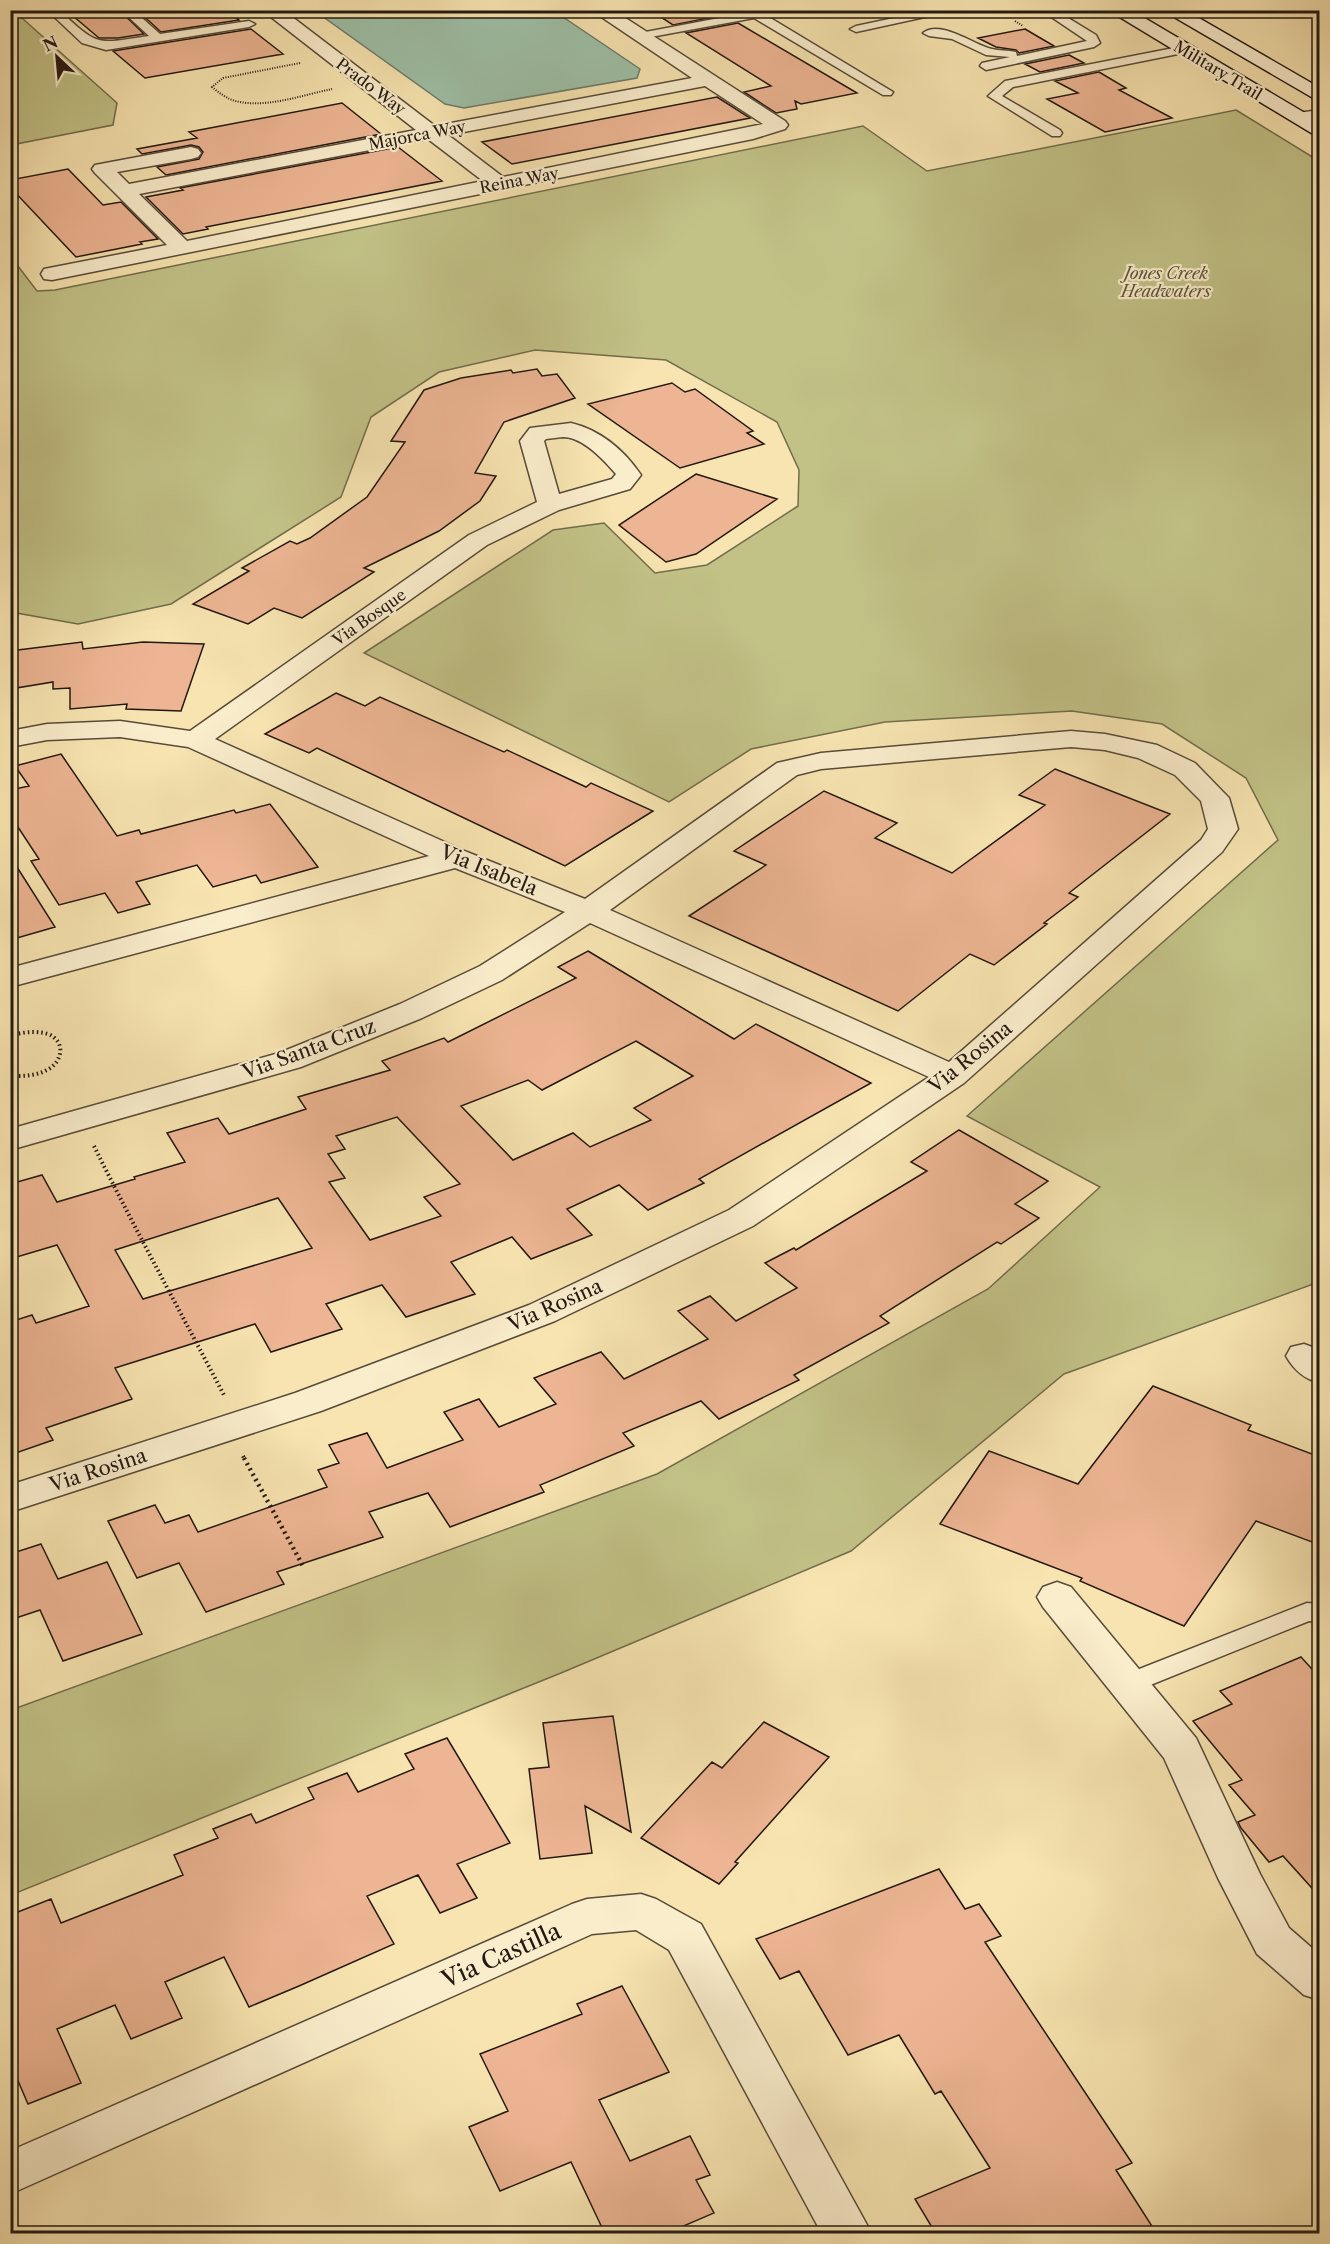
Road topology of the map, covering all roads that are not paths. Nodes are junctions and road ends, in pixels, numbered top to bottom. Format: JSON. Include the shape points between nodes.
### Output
{"nodes":[{"id":1,"x":52,"y":10,"type":"edge"},
{"id":2,"x":126,"y":10,"type":"edge"},
{"id":3,"x":271,"y":10,"type":"edge"},
{"id":4,"x":600,"y":10,"type":"edge"},
{"id":5,"x":779,"y":10,"type":"edge"},
{"id":6,"x":952,"y":10,"type":"edge"},
{"id":7,"x":1046,"y":10,"type":"edge"},
{"id":8,"x":1117,"y":10,"type":"edge"},
{"id":9,"x":1171,"y":10,"type":"edge"},
{"id":10,"x":752,"y":13,"type":"edge"},
{"id":11,"x":249,"y":24,"type":"dead end"},
{"id":12,"x":856,"y":29,"type":"dead end"},
{"id":13,"x":928,"y":33,"type":"dead end"},
{"id":14,"x":1087,"y":34,"type":"junction"},
{"id":15,"x":640,"y":36,"type":"junction"},
{"id":16,"x":159,"y":39,"type":"junction"},
{"id":17,"x":1184,"y":50,"type":"junction"},
{"id":18,"x":1005,"y":55,"type":"junction"},
{"id":19,"x":1028,"y":57,"type":"junction"},
{"id":20,"x":986,"y":66,"type":"dead end"},
{"id":21,"x":1101,"y":66,"type":"junction"},
{"id":22,"x":709,"y":80,"type":"junction"},
{"id":23,"x":1098,"y":80,"type":"dead end"},
{"id":24,"x":1009,"y":84,"type":"junction"},
{"id":25,"x":1042,"y":91,"type":"dead end"},
{"id":26,"x":887,"y":92,"type":"dead end"},
{"id":27,"x":1320,"y":96,"type":"edge"},
{"id":28,"x":1319,"y":125,"type":"edge"},
{"id":29,"x":431,"y":132,"type":"junction"},
{"id":30,"x":1056,"y":133,"type":"dead end"},
{"id":31,"x":191,"y":153,"type":"dead end"},
{"id":32,"x":499,"y":184,"type":"junction"},
{"id":33,"x":125,"y":191,"type":"junction"},
{"id":34,"x":182,"y":248,"type":"junction"},
{"id":35,"x":52,"y":274,"type":"dead end"},
{"id":36,"x":550,"y":505,"type":"dead end"},
{"id":37,"x":10,"y":739,"type":"edge"},
{"id":38,"x":195,"y":740,"type":"junction"},
{"id":39,"x":457,"y":858,"type":"junction"},
{"id":40,"x":588,"y":911,"type":"junction"},
{"id":41,"x":10,"y":978,"type":"edge"},
{"id":42,"x":953,"y":1076,"type":"junction"},
{"id":43,"x":10,"y":1140,"type":"edge"},
{"id":44,"x":10,"y":1499,"type":"edge"},
{"id":45,"x":1057,"y":1597,"type":"dead end"},
{"id":46,"x":1320,"y":1613,"type":"edge"},
{"id":47,"x":1128,"y":1684,"type":"junction"},
{"id":48,"x":1320,"y":1982,"type":"edge"},
{"id":49,"x":10,"y":2173,"type":"edge"},
{"id":50,"x":848,"y":2234,"type":"edge"}],
"edges":[{"from":1,"to":16,"type":"lane","via":[[94,44]]},
{"from":2,"to":16,"type":"lane"},
{"from":3,"to":29,"type":"street","name":"Prado Way"},
{"from":4,"to":15,"type":"street","name":"Reina Way"},
{"from":5,"to":10,"type":"lane"},
{"from":6,"to":12,"type":"lane"},
{"from":7,"to":14,"type":"lane"},
{"from":8,"to":17,"type":"street","name":"Military Trail"},
{"from":9,"to":27,"type":"street","name":"Military Trail"},
{"from":10,"to":15,"type":"lane"},
{"from":10,"to":26,"type":"lane"},
{"from":11,"to":16,"type":"lane"},
{"from":13,"to":18,"type":"lane","via":[[955,36],[984,51]]},
{"from":14,"to":18,"type":"lane","via":[[1075,41]]},
{"from":14,"to":19,"type":"lane","via":[[1094,43]]},
{"from":15,"to":22,"type":"street","name":"Reina Way"},
{"from":17,"to":21,"type":"lane"},
{"from":17,"to":28,"type":"street","name":"Military Trail","via":[[1297,117]]},
{"from":18,"to":19,"type":"lane"},
{"from":19,"to":20,"type":"lane"},
{"from":21,"to":23,"type":"lane","via":[[1105,76]]},
{"from":21,"to":24,"type":"lane"},
{"from":22,"to":29,"type":"street","name":"Majorca Way"},
{"from":22,"to":32,"type":"street","name":"Reina Way","via":[[778,124],[753,133]]},
{"from":24,"to":25,"type":"lane","via":[[1025,94]]},
{"from":24,"to":30,"type":"lane","via":[[994,96],[1014,102]]},
{"from":29,"to":32,"type":"street","name":"Prado Way"},
{"from":29,"to":33,"type":"street","name":"Majorca Way"},
{"from":31,"to":33,"type":"street","via":[[102,169]]},
{"from":32,"to":34,"type":"street","name":"Reina Way"},
{"from":33,"to":34,"type":"street"},
{"from":34,"to":35,"type":"street","name":"Reina Way"},
{"from":36,"to":38,"type":"street","name":"Via Bosque","via":[[478,540]]},
{"from":37,"to":38,"type":"street","name":"Via Isabela","via":[[47,732],[120,729]]},
{"from":38,"to":39,"type":"street","name":"Via Isabela"},
{"from":39,"to":40,"type":"street","name":"Via Isabela"},
{"from":39,"to":41,"type":"street"},
{"from":40,"to":42,"type":"street","name":"Via Isabela"},
{"from":40,"to":42,"type":"street","name":"Via Rosina","via":[[787,769],[1071,740],[1147,751],[1185,769],[1215,798],[1223,829],[1212,846]]},
{"from":40,"to":43,"type":"street","name":"Via Santa Cruz","via":[[490,973],[411,1011],[290,1060]]},
{"from":42,"to":44,"type":"street","name":"Via Rosina","via":[[741,1218],[542,1313],[308,1402]]},
{"from":45,"to":47,"type":"street"},
{"from":46,"to":47,"type":"lane","via":[[1307,1612]]},
{"from":47,"to":48,"type":"street","via":[[1180,1749],[1273,1941]]},
{"from":49,"to":50,"type":"street","name":"Via Castilla","via":[[587,1917],[641,1912],[685,1937]]}]}
